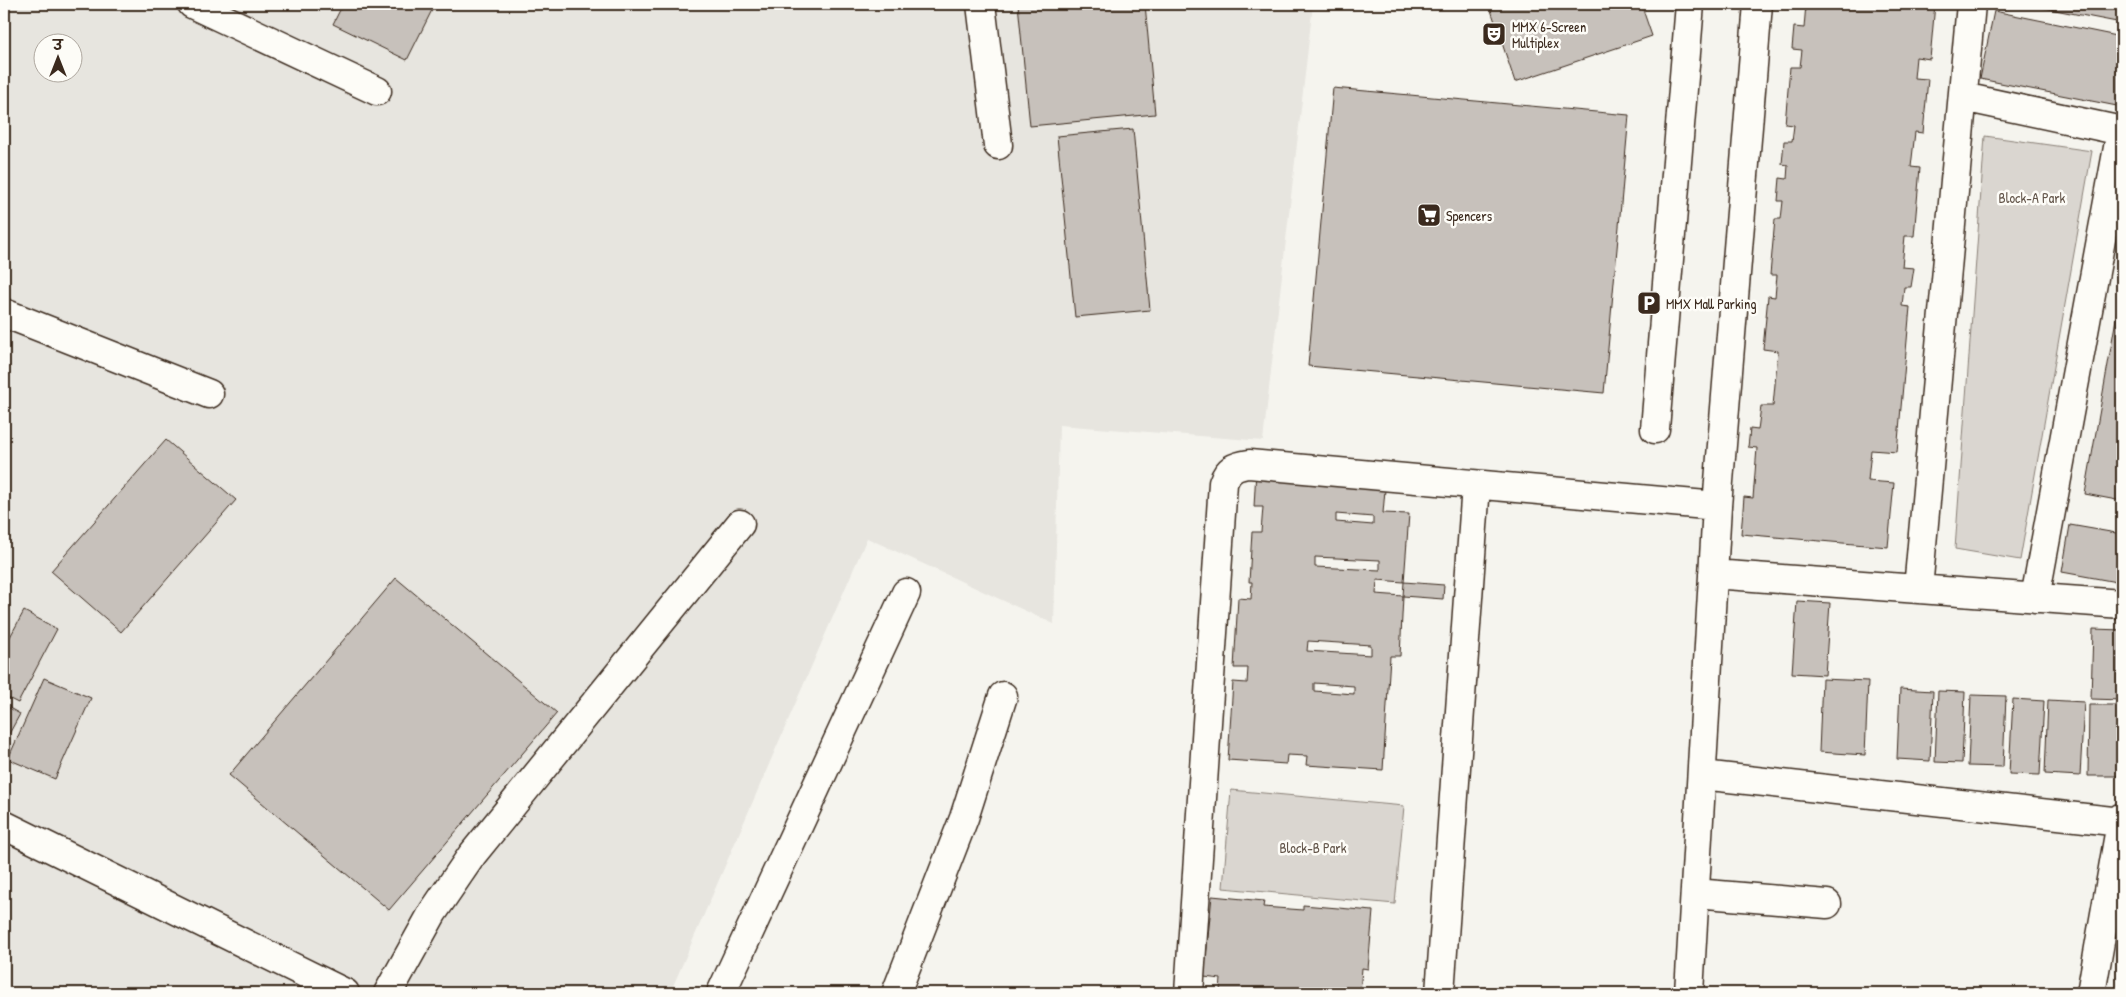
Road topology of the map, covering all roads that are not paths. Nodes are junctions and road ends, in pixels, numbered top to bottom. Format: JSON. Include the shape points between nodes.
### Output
{"nodes":[{"id":1,"x":192,"y":4,"type":"edge"},
{"id":2,"x":981,"y":4,"type":"edge"},
{"id":3,"x":1690,"y":4,"type":"edge"},
{"id":4,"x":1758,"y":4,"type":"edge"},
{"id":5,"x":1971,"y":4,"type":"edge"},
{"id":6,"x":377,"y":91,"type":"dead end"},
{"id":7,"x":1963,"y":97,"type":"junction"},
{"id":8,"x":2122,"y":131,"type":"edge"},
{"id":9,"x":998,"y":145,"type":"dead end"},
{"id":10,"x":4,"y":313,"type":"edge"},
{"id":11,"x":209,"y":394,"type":"dead end"},
{"id":12,"x":1655,"y":429,"type":"dead end"},
{"id":13,"x":1476,"y":485,"type":"junction"},
{"id":14,"x":1717,"y":506,"type":"junction"},
{"id":15,"x":740,"y":524,"type":"dead end"},
{"id":16,"x":1713,"y":574,"type":"junction"},
{"id":17,"x":1918,"y":589,"type":"junction"},
{"id":18,"x":906,"y":593,"type":"dead end"},
{"id":19,"x":2035,"y":598,"type":"junction"},
{"id":20,"x":2122,"y":604,"type":"edge"},
{"id":21,"x":1003,"y":696,"type":"dead end"},
{"id":22,"x":1702,"y":775,"type":"junction"},
{"id":23,"x":2122,"y":820,"type":"edge"},
{"id":24,"x":4,"y":825,"type":"edge"},
{"id":25,"x":1694,"y":892,"type":"junction"},
{"id":26,"x":1827,"y":904,"type":"dead end"},
{"id":27,"x":345,"y":993,"type":"edge"},
{"id":28,"x":388,"y":993,"type":"edge"},
{"id":29,"x":721,"y":993,"type":"edge"},
{"id":30,"x":896,"y":993,"type":"edge"},
{"id":31,"x":1189,"y":993,"type":"edge"},
{"id":32,"x":1440,"y":993,"type":"edge"},
{"id":33,"x":1689,"y":993,"type":"edge"},
{"id":34,"x":2091,"y":993,"type":"edge"}],
"edges":[{"from":1,"to":6,"type":"street"},
{"from":2,"to":9,"type":"street"},
{"from":3,"to":12,"type":"street"},
{"from":4,"to":14,"type":"street"},
{"from":5,"to":7,"type":"street"},
{"from":7,"to":8,"type":"street"},
{"from":7,"to":17,"type":"street"},
{"from":8,"to":19,"type":"street"},
{"from":10,"to":11,"type":"street"},
{"from":13,"to":14,"type":"street"},
{"from":13,"to":31,"type":"street","via":[[1250,464],[1227,472],[1223,483]]},
{"from":13,"to":32,"type":"street"},
{"from":14,"to":16,"type":"street"},
{"from":15,"to":28,"type":"street","via":[[472,855],[433,912]]},
{"from":16,"to":17,"type":"street"},
{"from":16,"to":22,"type":"street"},
{"from":17,"to":19,"type":"street"},
{"from":18,"to":29,"type":"street"},
{"from":19,"to":20,"type":"street"},
{"from":21,"to":30,"type":"street","via":[[964,818]]},
{"from":22,"to":23,"type":"street"},
{"from":22,"to":25,"type":"street"},
{"from":23,"to":34,"type":"street"},
{"from":24,"to":27,"type":"street"},
{"from":25,"to":26,"type":"street"},
{"from":25,"to":33,"type":"street"}]}
